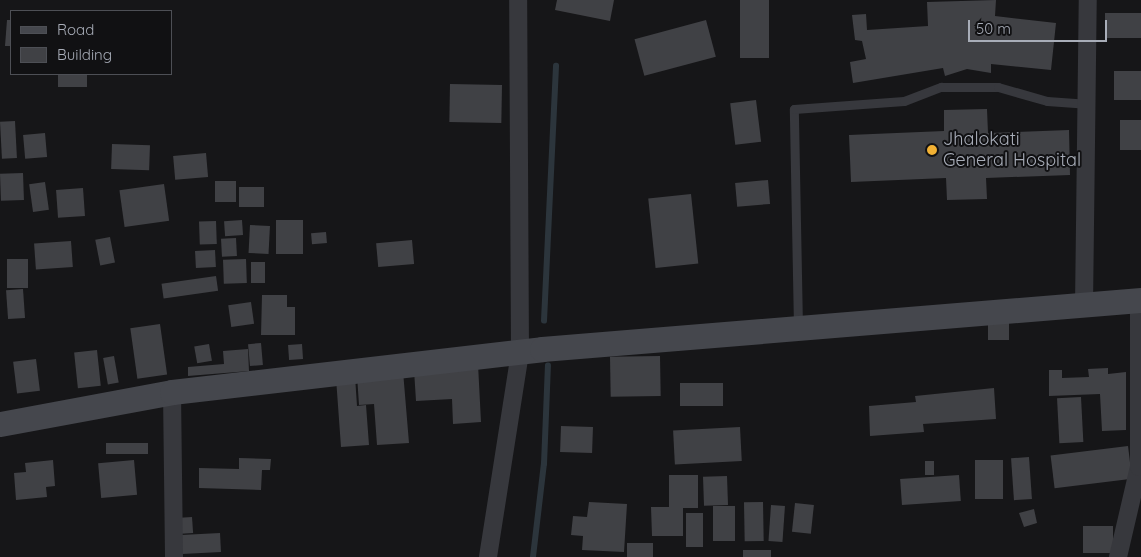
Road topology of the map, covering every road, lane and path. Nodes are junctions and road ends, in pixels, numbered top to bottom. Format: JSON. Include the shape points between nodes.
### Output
{"nodes":[{"id":1,"x":518,"y":0,"type":"edge"},
{"id":2,"x":1088,"y":0,"type":"edge"},
{"id":3,"x":1089,"y":104,"type":"junction"},
{"id":4,"x":1140,"y":300,"type":"edge"},
{"id":5,"x":1084,"y":306,"type":"junction"},
{"id":6,"x":798,"y":329,"type":"junction"},
{"id":7,"x":520,"y":352,"type":"junction"},
{"id":8,"x":172,"y":392,"type":"junction"},
{"id":9,"x":0,"y":424,"type":"edge"},
{"id":10,"x":174,"y":557,"type":"edge"},
{"id":11,"x":488,"y":557,"type":"edge"},
{"id":12,"x":1118,"y":557,"type":"edge"}],
"edges":[{"from":1,"to":7,"type":"street"},
{"from":2,"to":3,"type":"street"},
{"from":3,"to":5,"type":"street"},
{"from":3,"to":6,"type":"lane","via":[[1047,101],[998,87],[941,87],[904,101],[794,109]]},
{"from":4,"to":5,"type":"main road"},
{"from":4,"to":12,"type":"street","via":[[1139,467]]},
{"from":5,"to":6,"type":"main road"},
{"from":6,"to":7,"type":"main road"},
{"from":7,"to":8,"type":"main road"},
{"from":7,"to":11,"type":"street"},
{"from":8,"to":9,"type":"main road"},
{"from":8,"to":10,"type":"street"}]}
